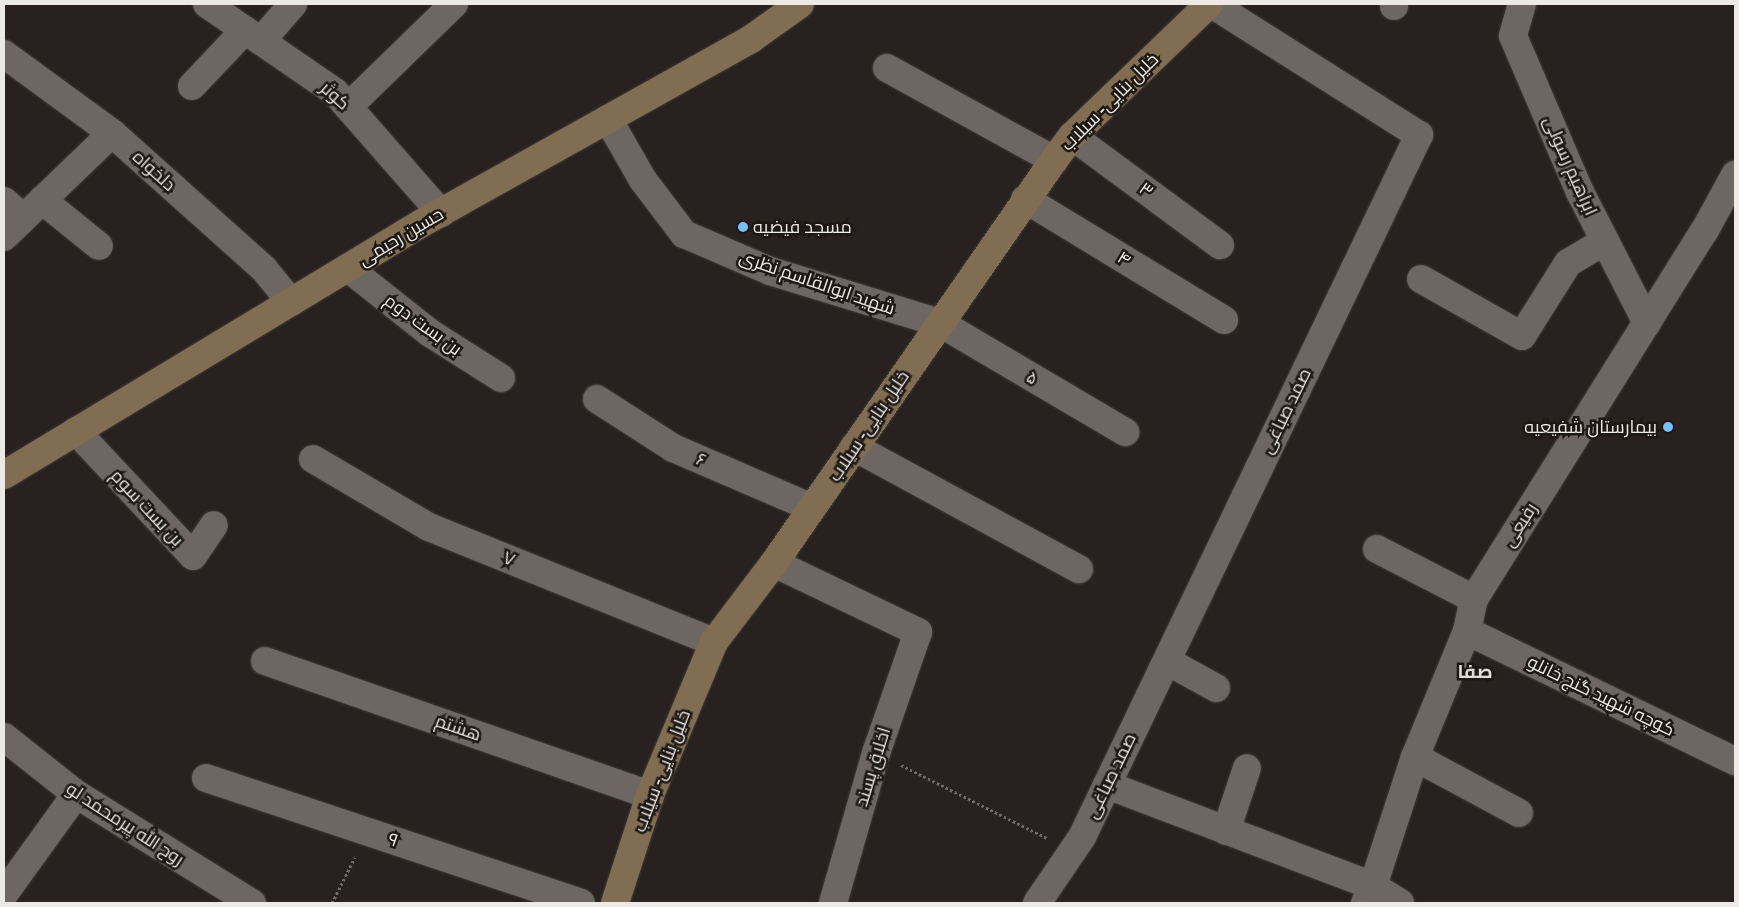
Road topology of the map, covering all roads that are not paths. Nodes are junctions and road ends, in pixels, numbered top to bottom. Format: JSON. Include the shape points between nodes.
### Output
{"nodes":[{"id":1,"x":207,"y":4,"type":"edge"},
{"id":2,"x":293,"y":4,"type":"edge"},
{"id":3,"x":454,"y":4,"type":"edge"},
{"id":4,"x":800,"y":4,"type":"edge"},
{"id":5,"x":1210,"y":4,"type":"edge"},
{"id":6,"x":1522,"y":4,"type":"edge"},
{"id":7,"x":253,"y":35,"type":"junction"},
{"id":8,"x":4,"y":54,"type":"edge"},
{"id":9,"x":887,"y":68,"type":"dead end"},
{"id":10,"x":192,"y":86,"type":"dead end"},
{"id":11,"x":348,"y":107,"type":"junction"},
{"id":12,"x":608,"y":119,"type":"junction"},
{"id":13,"x":112,"y":133,"type":"junction"},
{"id":14,"x":1072,"y":136,"type":"junction"},
{"id":15,"x":1054,"y":160,"type":"junction"},
{"id":16,"x":1735,"y":176,"type":"edge"},
{"id":17,"x":1025,"y":199,"type":"junction"},
{"id":18,"x":23,"y":206,"type":"edge"},
{"id":19,"x":441,"y":213,"type":"junction"},
{"id":20,"x":4,"y":237,"type":"edge"},
{"id":21,"x":1605,"y":242,"type":"junction"},
{"id":22,"x":1220,"y":245,"type":"dead end"},
{"id":23,"x":99,"y":246,"type":"dead end"},
{"id":24,"x":348,"y":268,"type":"junction"},
{"id":25,"x":1421,"y":279,"type":"dead end"},
{"id":26,"x":291,"y":302,"type":"junction"},
{"id":27,"x":1224,"y":320,"type":"dead end"},
{"id":28,"x":940,"y":323,"type":"junction"},
{"id":29,"x":1647,"y":323,"type":"junction"},
{"id":30,"x":502,"y":378,"type":"dead end"},
{"id":31,"x":597,"y":399,"type":"dead end"},
{"id":32,"x":76,"y":431,"type":"junction"},
{"id":33,"x":1125,"y":432,"type":"dead end"},
{"id":34,"x":854,"y":447,"type":"junction"},
{"id":35,"x":313,"y":459,"type":"dead end"},
{"id":36,"x":4,"y":475,"type":"edge"},
{"id":37,"x":812,"y":508,"type":"junction"},
{"id":38,"x":214,"y":525,"type":"dead end"},
{"id":39,"x":1377,"y":549,"type":"dead end"},
{"id":40,"x":774,"y":563,"type":"junction"},
{"id":41,"x":1079,"y":569,"type":"dead end"},
{"id":42,"x":1474,"y":598,"type":"junction"},
{"id":43,"x":1467,"y":632,"type":"junction"},
{"id":44,"x":714,"y":642,"type":"junction"},
{"id":45,"x":1167,"y":660,"type":"junction"},
{"id":46,"x":265,"y":662,"type":"dead end"},
{"id":47,"x":1216,"y":688,"type":"dead end"},
{"id":48,"x":4,"y":737,"type":"edge"},
{"id":49,"x":1415,"y":757,"type":"junction"},
{"id":50,"x":1735,"y":761,"type":"edge"},
{"id":51,"x":1247,"y":768,"type":"dead end"},
{"id":52,"x":206,"y":778,"type":"dead end"},
{"id":53,"x":1107,"y":785,"type":"junction"},
{"id":54,"x":76,"y":794,"type":"junction"},
{"id":55,"x":650,"y":795,"type":"junction"},
{"id":56,"x":1519,"y":813,"type":"dead end"},
{"id":57,"x":1226,"y":831,"type":"junction"},
{"id":58,"x":4,"y":894,"type":"edge"},
{"id":59,"x":1369,"y":895,"type":"edge"},
{"id":60,"x":252,"y":903,"type":"edge"},
{"id":61,"x":581,"y":903,"type":"edge"},
{"id":62,"x":615,"y":903,"type":"edge"},
{"id":63,"x":833,"y":903,"type":"edge"},
{"id":64,"x":1037,"y":903,"type":"edge"},
{"id":65,"x":1400,"y":903,"type":"edge"}],
"edges":[{"from":1,"to":7,"type":"street","name":"کوثر"},
{"from":2,"to":7,"type":"street"},
{"from":3,"to":11,"type":"street"},
{"from":4,"to":12,"type":"street","name":"حسین رحیمی","via":[[751,39]]},
{"from":5,"to":14,"type":"street","name":"خلیل بنایی- سیلاب"},
{"from":5,"to":45,"type":"street","name":"صمد صباغی","via":[[1419,135]]},
{"from":6,"to":21,"type":"street","name":"ابراهیم رسولی","via":[[1513,36]]},
{"from":7,"to":10,"type":"street"},
{"from":7,"to":11,"type":"street","name":"کوثر","via":[[335,92]]},
{"from":8,"to":13,"type":"street","name":"دلخواه"},
{"from":9,"to":15,"type":"street"},
{"from":11,"to":19,"type":"street","name":"کوثر"},
{"from":12,"to":19,"type":"street","name":"حسین رحیمی"},
{"from":12,"to":28,"type":"street","name":"شهید ابوالقاسم نظری","via":[[643,180],[684,234],[770,271]]},
{"from":13,"to":18,"type":"street"},
{"from":13,"to":26,"type":"street","name":"دلخواه","via":[[264,269]]},
{"from":14,"to":15,"type":"street","name":"خلیل بنایی- سیلاب"},
{"from":14,"to":22,"type":"street","name":"۳"},
{"from":15,"to":17,"type":"street","name":"خلیل بنایی- سیلاب"},
{"from":16,"to":29,"type":"street","name":"رفیعی","via":[[1706,230]]},
{"from":17,"to":27,"type":"street","name":"۴"},
{"from":17,"to":28,"type":"street","name":"خلیل بنایی- سیلاب"},
{"from":18,"to":20,"type":"street"},
{"from":18,"to":23,"type":"street"},
{"from":19,"to":24,"type":"street","name":"حسین رحیمی"},
{"from":21,"to":25,"type":"street","via":[[1568,263],[1522,336]]},
{"from":21,"to":29,"type":"street","name":"ابراهیم رسولی"},
{"from":24,"to":26,"type":"street","name":"حسین رحیمی"},
{"from":24,"to":30,"type":"street","name":"بن بست دوم","via":[[430,333]]},
{"from":26,"to":32,"type":"street","name":"حسین رحیمی"},
{"from":28,"to":33,"type":"street","name":"۵"},
{"from":28,"to":34,"type":"street","name":"خلیل بنایی- سیلاب"},
{"from":29,"to":42,"type":"street","name":"رفیعی"},
{"from":31,"to":37,"type":"street","name":"۶","via":[[673,448]]},
{"from":32,"to":36,"type":"street","name":"حسین رحیمی"},
{"from":32,"to":38,"type":"street","name":"بن بست سوم","via":[[193,556]]},
{"from":34,"to":37,"type":"street","name":"خلیل بنایی- سیلاب"},
{"from":34,"to":41,"type":"street"},
{"from":35,"to":44,"type":"street","name":"۷","via":[[429,527]]},
{"from":37,"to":40,"type":"street","name":"خلیل بنایی- سیلاب"},
{"from":39,"to":42,"type":"street"},
{"from":40,"to":44,"type":"street","name":"خلیل بنایی- سیلاب"},
{"from":40,"to":63,"type":"street","name":"اخلاق پسند","via":[[918,632],[876,752]]},
{"from":42,"to":43,"type":"street","name":"رفیعی"},
{"from":43,"to":49,"type":"street","name":"رفیعی"},
{"from":43,"to":50,"type":"street","name":"کوچه شهید گنج خانلو"},
{"from":44,"to":55,"type":"street","name":"خلیل بنایی- سیلاب"},
{"from":45,"to":47,"type":"street"},
{"from":45,"to":53,"type":"street","name":"صمد صباغی"},
{"from":46,"to":55,"type":"street","name":"هشتم"},
{"from":48,"to":54,"type":"street","name":"روح الله پیرمحمد لو"},
{"from":49,"to":56,"type":"street"},
{"from":49,"to":59,"type":"street","name":"رفیعی"},
{"from":51,"to":57,"type":"street"},
{"from":52,"to":61,"type":"street","name":"۹"},
{"from":53,"to":57,"type":"street"},
{"from":53,"to":64,"type":"street","name":"صمد صباغی","via":[[1082,837]]},
{"from":54,"to":58,"type":"street"},
{"from":54,"to":60,"type":"street","name":"روح الله پیرمحمد لو"},
{"from":55,"to":62,"type":"street","name":"خلیل بنایی- سیلاب"},
{"from":57,"to":59,"type":"street"},
{"from":59,"to":65,"type":"street"}]}
